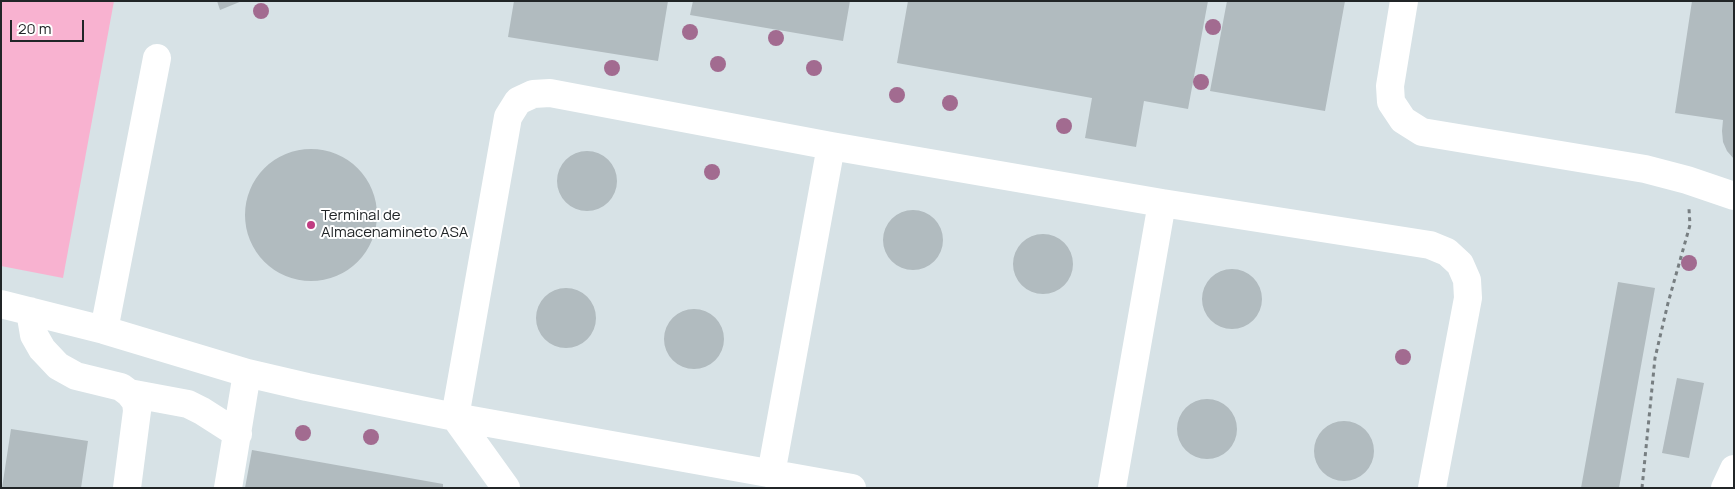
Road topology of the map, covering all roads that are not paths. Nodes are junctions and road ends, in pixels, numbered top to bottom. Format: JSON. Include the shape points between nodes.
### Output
{"nodes":[{"id":1,"x":1404,"y":1,"type":"edge"},
{"id":2,"x":156,"y":58,"type":"dead end"},
{"id":3,"x":831,"y":146,"type":"junction"},
{"id":4,"x":1734,"y":196,"type":"edge"},
{"id":5,"x":1162,"y":203,"type":"junction"},
{"id":6,"x":1,"y":304,"type":"edge"},
{"id":7,"x":30,"y":311,"type":"junction"},
{"id":8,"x":104,"y":330,"type":"junction"},
{"id":9,"x":247,"y":373,"type":"junction"},
{"id":10,"x":129,"y":393,"type":"junction"},
{"id":11,"x":455,"y":417,"type":"junction"},
{"id":12,"x":238,"y":434,"type":"junction"},
{"id":13,"x":1734,"y":469,"type":"edge"},
{"id":14,"x":771,"y":474,"type":"junction"},
{"id":15,"x":127,"y":488,"type":"edge"},
{"id":16,"x":228,"y":488,"type":"edge"},
{"id":17,"x":506,"y":488,"type":"edge"},
{"id":18,"x":852,"y":488,"type":"edge"},
{"id":19,"x":1112,"y":488,"type":"edge"},
{"id":20,"x":1432,"y":488,"type":"edge"},
{"id":21,"x":1725,"y":488,"type":"edge"}],
"edges":[{"from":1,"to":4,"type":"street","via":[[1390,86],[1391,102],[1403,120],[1422,132],[1645,169]]},
{"from":2,"to":8,"type":"street"},
{"from":3,"to":5,"type":"street"},
{"from":3,"to":11,"type":"street","via":[[550,93],[533,94],[518,101],[508,116]]},
{"from":3,"to":14,"type":"street"},
{"from":5,"to":19,"type":"street"},
{"from":5,"to":20,"type":"street","via":[[1430,245],[1447,252],[1460,264],[1467,280],[1468,298]]},
{"from":6,"to":7,"type":"street"},
{"from":7,"to":8,"type":"street"},
{"from":7,"to":10,"type":"street","via":[[34,335],[58,366],[76,376],[121,387]]},
{"from":8,"to":9,"type":"street"},
{"from":9,"to":11,"type":"street"},
{"from":9,"to":12,"type":"street"},
{"from":10,"to":12,"type":"street","via":[[188,404]]},
{"from":10,"to":15,"type":"street","via":[[136,402],[137,411]]},
{"from":11,"to":14,"type":"street"},
{"from":11,"to":17,"type":"street"},
{"from":12,"to":16,"type":"street"},
{"from":13,"to":21,"type":"street"},
{"from":14,"to":18,"type":"street"}]}
